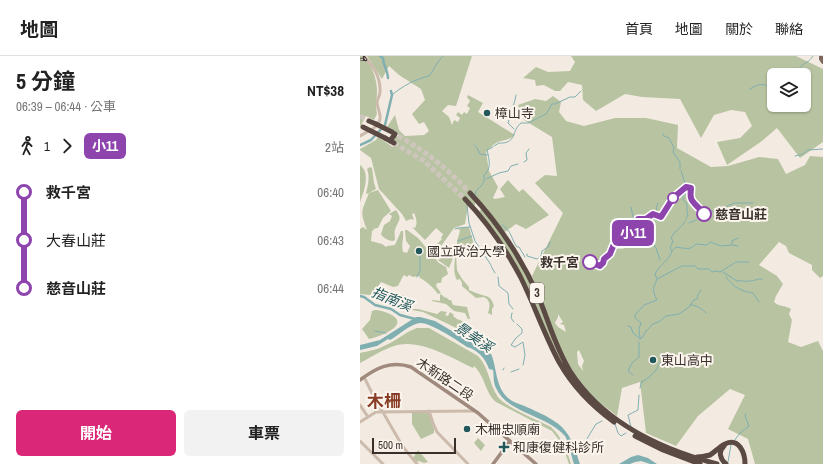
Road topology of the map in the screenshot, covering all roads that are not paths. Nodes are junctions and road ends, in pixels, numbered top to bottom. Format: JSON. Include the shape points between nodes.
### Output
{"nodes":[{"id":1,"x":364,"y":56,"type":"edge"},
{"id":2,"x":821,"y":56,"type":"edge"},
{"id":3,"x":823,"y":62,"type":"edge"},
{"id":4,"x":369,"y":120,"type":"tunnel mouth"},
{"id":5,"x":362,"y":126,"type":"dead end"},
{"id":6,"x":360,"y":136,"type":"edge"},
{"id":7,"x":470,"y":193,"type":"tunnel mouth"},
{"id":8,"x":465,"y":199,"type":"tunnel mouth"},
{"id":9,"x":481,"y":205,"type":"junction"},
{"id":10,"x":476,"y":210,"type":"junction"},
{"id":11,"x":512,"y":246,"type":"junction"},
{"id":12,"x":524,"y":262,"type":"dead end"},
{"id":13,"x":530,"y":274,"type":"dead end"},
{"id":14,"x":537,"y":293,"type":"junction"},
{"id":15,"x":364,"y":376,"type":"junction"},
{"id":16,"x":360,"y":380,"type":"edge"},
{"id":17,"x":590,"y":400,"type":"junction"},
{"id":18,"x":360,"y":405,"type":"edge"},
{"id":19,"x":468,"y":407,"type":"junction"},
{"id":20,"x":430,"y":411,"type":"junction"},
{"id":21,"x":460,"y":411,"type":"junction"},
{"id":22,"x":474,"y":411,"type":"junction"},
{"id":23,"x":383,"y":412,"type":"junction"},
{"id":24,"x":368,"y":417,"type":"junction"},
{"id":25,"x":360,"y":422,"type":"edge"},
{"id":26,"x":360,"y":441,"type":"edge"},
{"id":27,"x":510,"y":442,"type":"junction"},
{"id":28,"x":729,"y":443,"type":"junction"},
{"id":29,"x":663,"y":450,"type":"junction"},
{"id":30,"x":686,"y":456,"type":"junction"},
{"id":31,"x":383,"y":464,"type":"edge"},
{"id":32,"x":417,"y":464,"type":"edge"},
{"id":33,"x":468,"y":464,"type":"edge"},
{"id":34,"x":494,"y":464,"type":"edge"},
{"id":35,"x":536,"y":464,"type":"edge"},
{"id":36,"x":695,"y":464,"type":"edge"},
{"id":37,"x":700,"y":464,"type":"edge"},
{"id":38,"x":717,"y":464,"type":"edge"},
{"id":39,"x":726,"y":464,"type":"edge"},
{"id":40,"x":744,"y":464,"type":"edge"}],
"edges":[{"from":1,"to":6,"type":"street","via":[[374,68],[379,81],[377,102],[380,117],[371,131]]},
{"from":2,"to":3,"type":"main road"},
{"from":4,"to":5,"type":"highway","bridge":true,"via":[[395,134],[390,140]]},
{"from":7,"to":9,"type":"highway","number":"3"},
{"from":8,"to":10,"type":"highway","number":"3"},
{"from":9,"to":10,"type":"highway"},
{"from":9,"to":11,"type":"highway","number":"3"},
{"from":10,"to":17,"type":"highway","number":"3","via":[[494,233],[520,276],[560,363]]},
{"from":11,"to":12,"type":"highway"},
{"from":11,"to":14,"type":"highway","number":"3"},
{"from":13,"to":14,"type":"highway"},
{"from":14,"to":17,"type":"highway","number":"3","via":[[565,362]]},
{"from":15,"to":16,"type":"main road","name":"木新路二段"},
{"from":15,"to":19,"type":"main road","name":"木新路二段","via":[[388,364],[405,365]]},
{"from":15,"to":23,"type":"street"},
{"from":17,"to":29,"type":"highway","number":"3","via":[[607,417]]},
{"from":17,"to":30,"type":"highway","number":"3","via":[[627,427]]},
{"from":18,"to":24,"type":"street"},
{"from":19,"to":21,"type":"street"},
{"from":19,"to":22,"type":"main road","name":"木新路二段"},
{"from":20,"to":21,"type":"street"},
{"from":20,"to":23,"type":"street"},
{"from":20,"to":33,"type":"street","via":[[437,432]]},
{"from":21,"to":22,"type":"street"},
{"from":22,"to":27,"type":"main road","name":"木新路二段"},
{"from":23,"to":24,"type":"street","via":[[376,412]]},
{"from":23,"to":32,"type":"street","via":[[405,450]]},
{"from":24,"to":25,"type":"street"},
{"from":26,"to":31,"type":"street"},
{"from":27,"to":34,"type":"main road"},
{"from":27,"to":35,"type":"main road","name":"木新路二段"},
{"from":28,"to":30,"type":"highway","via":[[705,456]]},
{"from":28,"to":39,"type":"highway","via":[[723,447],[720,455]]},
{"from":28,"to":40,"type":"highway","via":[[738,446],[743,453]]},
{"from":29,"to":36,"type":"highway"},
{"from":29,"to":37,"type":"highway","number":"3"},
{"from":30,"to":38,"type":"highway","number":"3"}]}
